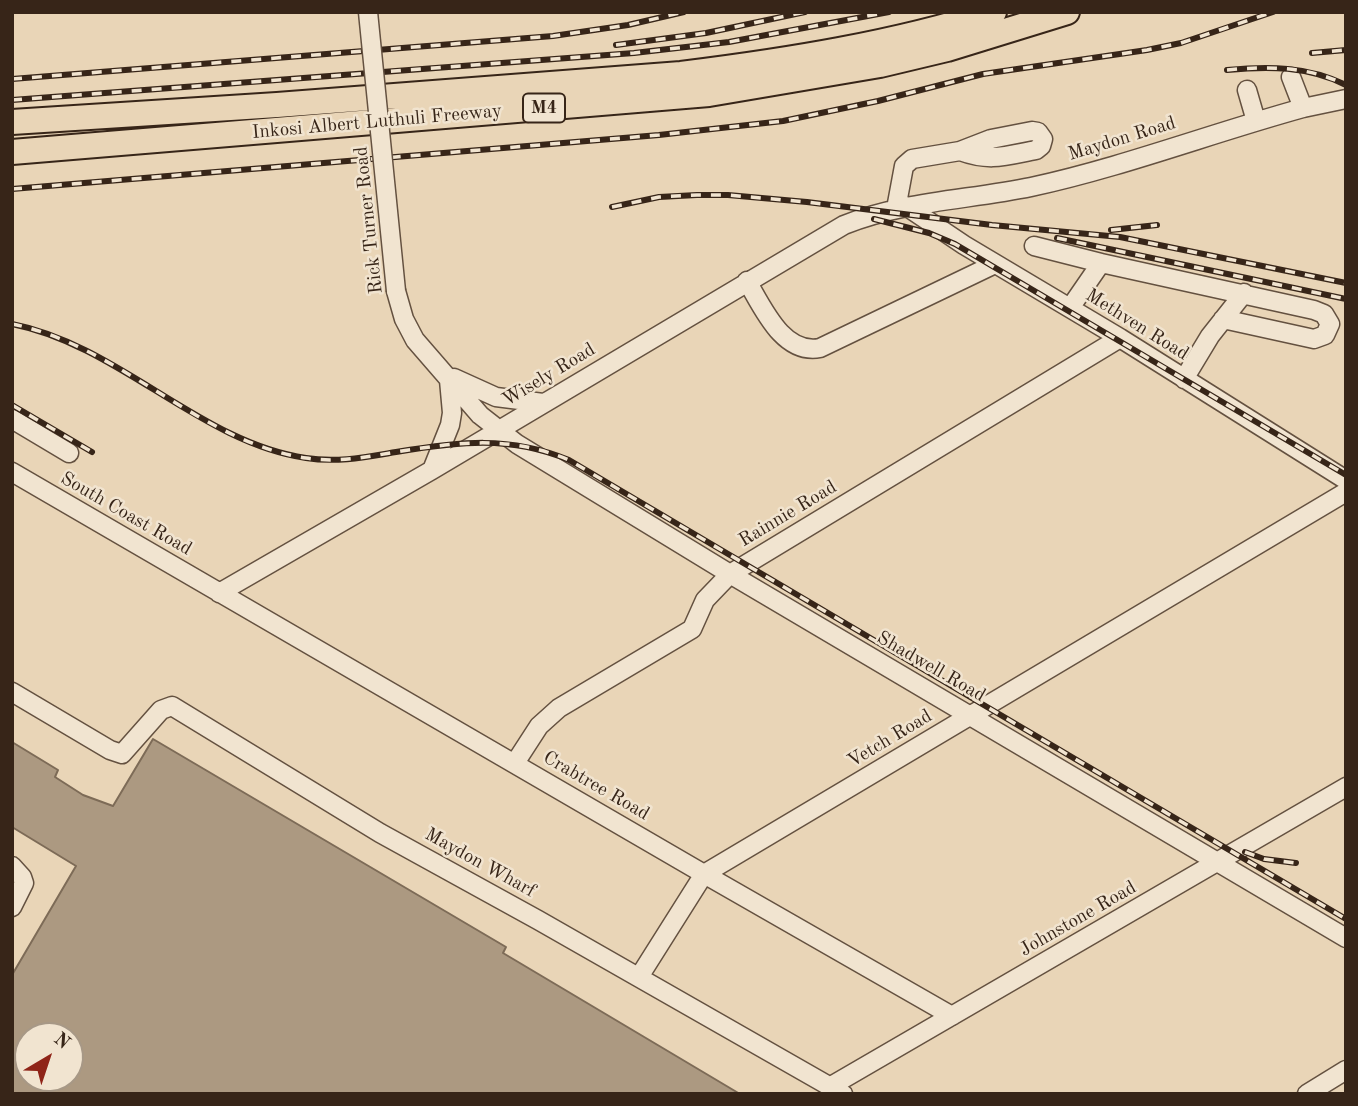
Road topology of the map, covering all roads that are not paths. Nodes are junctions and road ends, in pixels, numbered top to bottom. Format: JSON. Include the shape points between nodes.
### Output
{"nodes":[{"id":1,"x":368,"y":12,"type":"edge"},
{"id":2,"x":994,"y":12,"type":"edge"},
{"id":3,"x":1068,"y":12,"type":"edge"},
{"id":4,"x":1291,"y":77,"type":"dead end"},
{"id":5,"x":1247,"y":90,"type":"dead end"},
{"id":6,"x":1346,"y":99,"type":"edge"},
{"id":7,"x":1303,"y":107,"type":"junction"},
{"id":8,"x":1256,"y":121,"type":"junction"},
{"id":9,"x":12,"y":122,"type":"edge"},
{"id":10,"x":960,"y":151,"type":"dead end"},
{"id":11,"x":12,"y":152,"type":"edge"},
{"id":12,"x":901,"y":207,"type":"junction"},
{"id":13,"x":1034,"y":246,"type":"dead end"},
{"id":14,"x":1101,"y":262,"type":"junction"},
{"id":15,"x":995,"y":264,"type":"junction"},
{"id":16,"x":747,"y":281,"type":"junction"},
{"id":17,"x":1244,"y":293,"type":"junction"},
{"id":18,"x":1070,"y":308,"type":"junction"},
{"id":19,"x":1223,"y":319,"type":"junction"},
{"id":20,"x":1120,"y":338,"type":"junction"},
{"id":21,"x":445,"y":376,"type":"junction"},
{"id":22,"x":1184,"y":379,"type":"junction"},
{"id":23,"x":543,"y":403,"type":"junction"},
{"id":24,"x":12,"y":419,"type":"edge"},
{"id":25,"x":497,"y":430,"type":"junction"},
{"id":26,"x":69,"y":453,"type":"dead end"},
{"id":27,"x":432,"y":470,"type":"junction"},
{"id":28,"x":12,"y":472,"type":"edge"},
{"id":29,"x":1346,"y":480,"type":"edge"},
{"id":30,"x":1346,"y":492,"type":"edge"},
{"id":31,"x":730,"y":574,"type":"junction"},
{"id":32,"x":219,"y":593,"type":"junction"},
{"id":33,"x":12,"y":692,"type":"edge"},
{"id":34,"x":971,"y":715,"type":"junction"},
{"id":35,"x":515,"y":763,"type":"junction"},
{"id":36,"x":1346,"y":788,"type":"edge"},
{"id":37,"x":1220,"y":862,"type":"junction"},
{"id":38,"x":12,"y":866,"type":"edge"},
{"id":39,"x":704,"y":874,"type":"junction"},
{"id":40,"x":12,"y":907,"type":"edge"},
{"id":41,"x":1346,"y":938,"type":"edge"},
{"id":42,"x":639,"y":977,"type":"junction"},
{"id":43,"x":952,"y":1016,"type":"junction"},
{"id":44,"x":1346,"y":1070,"type":"edge"},
{"id":45,"x":837,"y":1090,"type":"edge"},
{"id":46,"x":1307,"y":1094,"type":"edge"}],
"edges":[{"from":1,"to":21,"type":"street","name":"Rick Turner Road","bridge":true,"via":[[396,291],[415,340]]},
{"from":2,"to":9,"type":"highway","name":"Inkosi Albert Luthuli Freeway","number":"M4","via":[[906,36],[681,74]]},
{"from":3,"to":11,"type":"highway","name":"Inkosi Albert Luthuli Freeway","number":"M4","via":[[880,65],[709,94]]},
{"from":4,"to":7,"type":"street"},
{"from":5,"to":8,"type":"street"},
{"from":6,"to":7,"type":"street","name":"Maydon Road"},
{"from":7,"to":8,"type":"street","name":"Maydon Road"},
{"from":8,"to":12,"type":"street","name":"Maydon Road","via":[[1031,187]]},
{"from":10,"to":12,"type":"street","via":[[909,161],[904,166]]},
{"from":12,"to":15,"type":"street","name":"Methven Road"},
{"from":12,"to":16,"type":"street","name":"Wisely Road","via":[[844,225]]},
{"from":13,"to":14,"type":"street"},
{"from":14,"to":17,"type":"street"},
{"from":14,"to":18,"type":"street"},
{"from":15,"to":16,"type":"street","via":[[812,349],[803,349],[782,334]]},
{"from":15,"to":18,"type":"street","name":"Methven Road"},
{"from":16,"to":23,"type":"street","name":"Wisely Road"},
{"from":17,"to":19,"type":"street"},
{"from":17,"to":19,"type":"street","via":[[1314,310],[1328,318],[1329,328],[1314,339]]},
{"from":18,"to":20,"type":"street","name":"Methven Road"},
{"from":19,"to":22,"type":"street"},
{"from":20,"to":22,"type":"street","name":"Methven Road"},
{"from":20,"to":31,"type":"street","name":"Rainnie Road"},
{"from":21,"to":23,"type":"street","via":[[496,397]]},
{"from":21,"to":25,"type":"street","name":"Rick Turner Road"},
{"from":21,"to":27,"type":"street","via":[[452,413]]},
{"from":22,"to":29,"type":"street","name":"Methven Road"},
{"from":23,"to":25,"type":"street","name":"Wisely Road"},
{"from":24,"to":26,"type":"street"},
{"from":25,"to":27,"type":"street","name":"Wisely Road"},
{"from":25,"to":31,"type":"street","name":"Shadwell Road"},
{"from":27,"to":32,"type":"street","name":"Wisely Road"},
{"from":28,"to":32,"type":"street","name":"South Coast Road"},
{"from":30,"to":34,"type":"street","name":"Vetch Road"},
{"from":31,"to":34,"type":"street","name":"Shadwell Road"},
{"from":31,"to":35,"type":"street","name":"Rainnie Road","via":[[705,600],[692,629],[559,708],[539,726]]},
{"from":32,"to":35,"type":"street","name":"Crabtree Road"},
{"from":33,"to":42,"type":"street","name":"Maydon Wharf","via":[[118,754],[125,753],[161,710],[172,706],[380,833]]},
{"from":34,"to":37,"type":"street","name":"Shadwell Road"},
{"from":34,"to":39,"type":"street","name":"Vetch Road"},
{"from":35,"to":39,"type":"street","name":"Crabtree Road"},
{"from":36,"to":37,"type":"street","name":"Johnstone Road"},
{"from":37,"to":41,"type":"street","name":"Shadwell Road"},
{"from":37,"to":43,"type":"street","name":"Johnstone Road"},
{"from":38,"to":40,"type":"street","via":[[24,883]]},
{"from":39,"to":42,"type":"street","name":"Vetch Road"},
{"from":39,"to":43,"type":"street","name":"Crabtree Road"},
{"from":42,"to":45,"type":"street","name":"Maydon Wharf"},
{"from":43,"to":45,"type":"street","name":"Johnstone Road"},
{"from":44,"to":46,"type":"street"}]}
